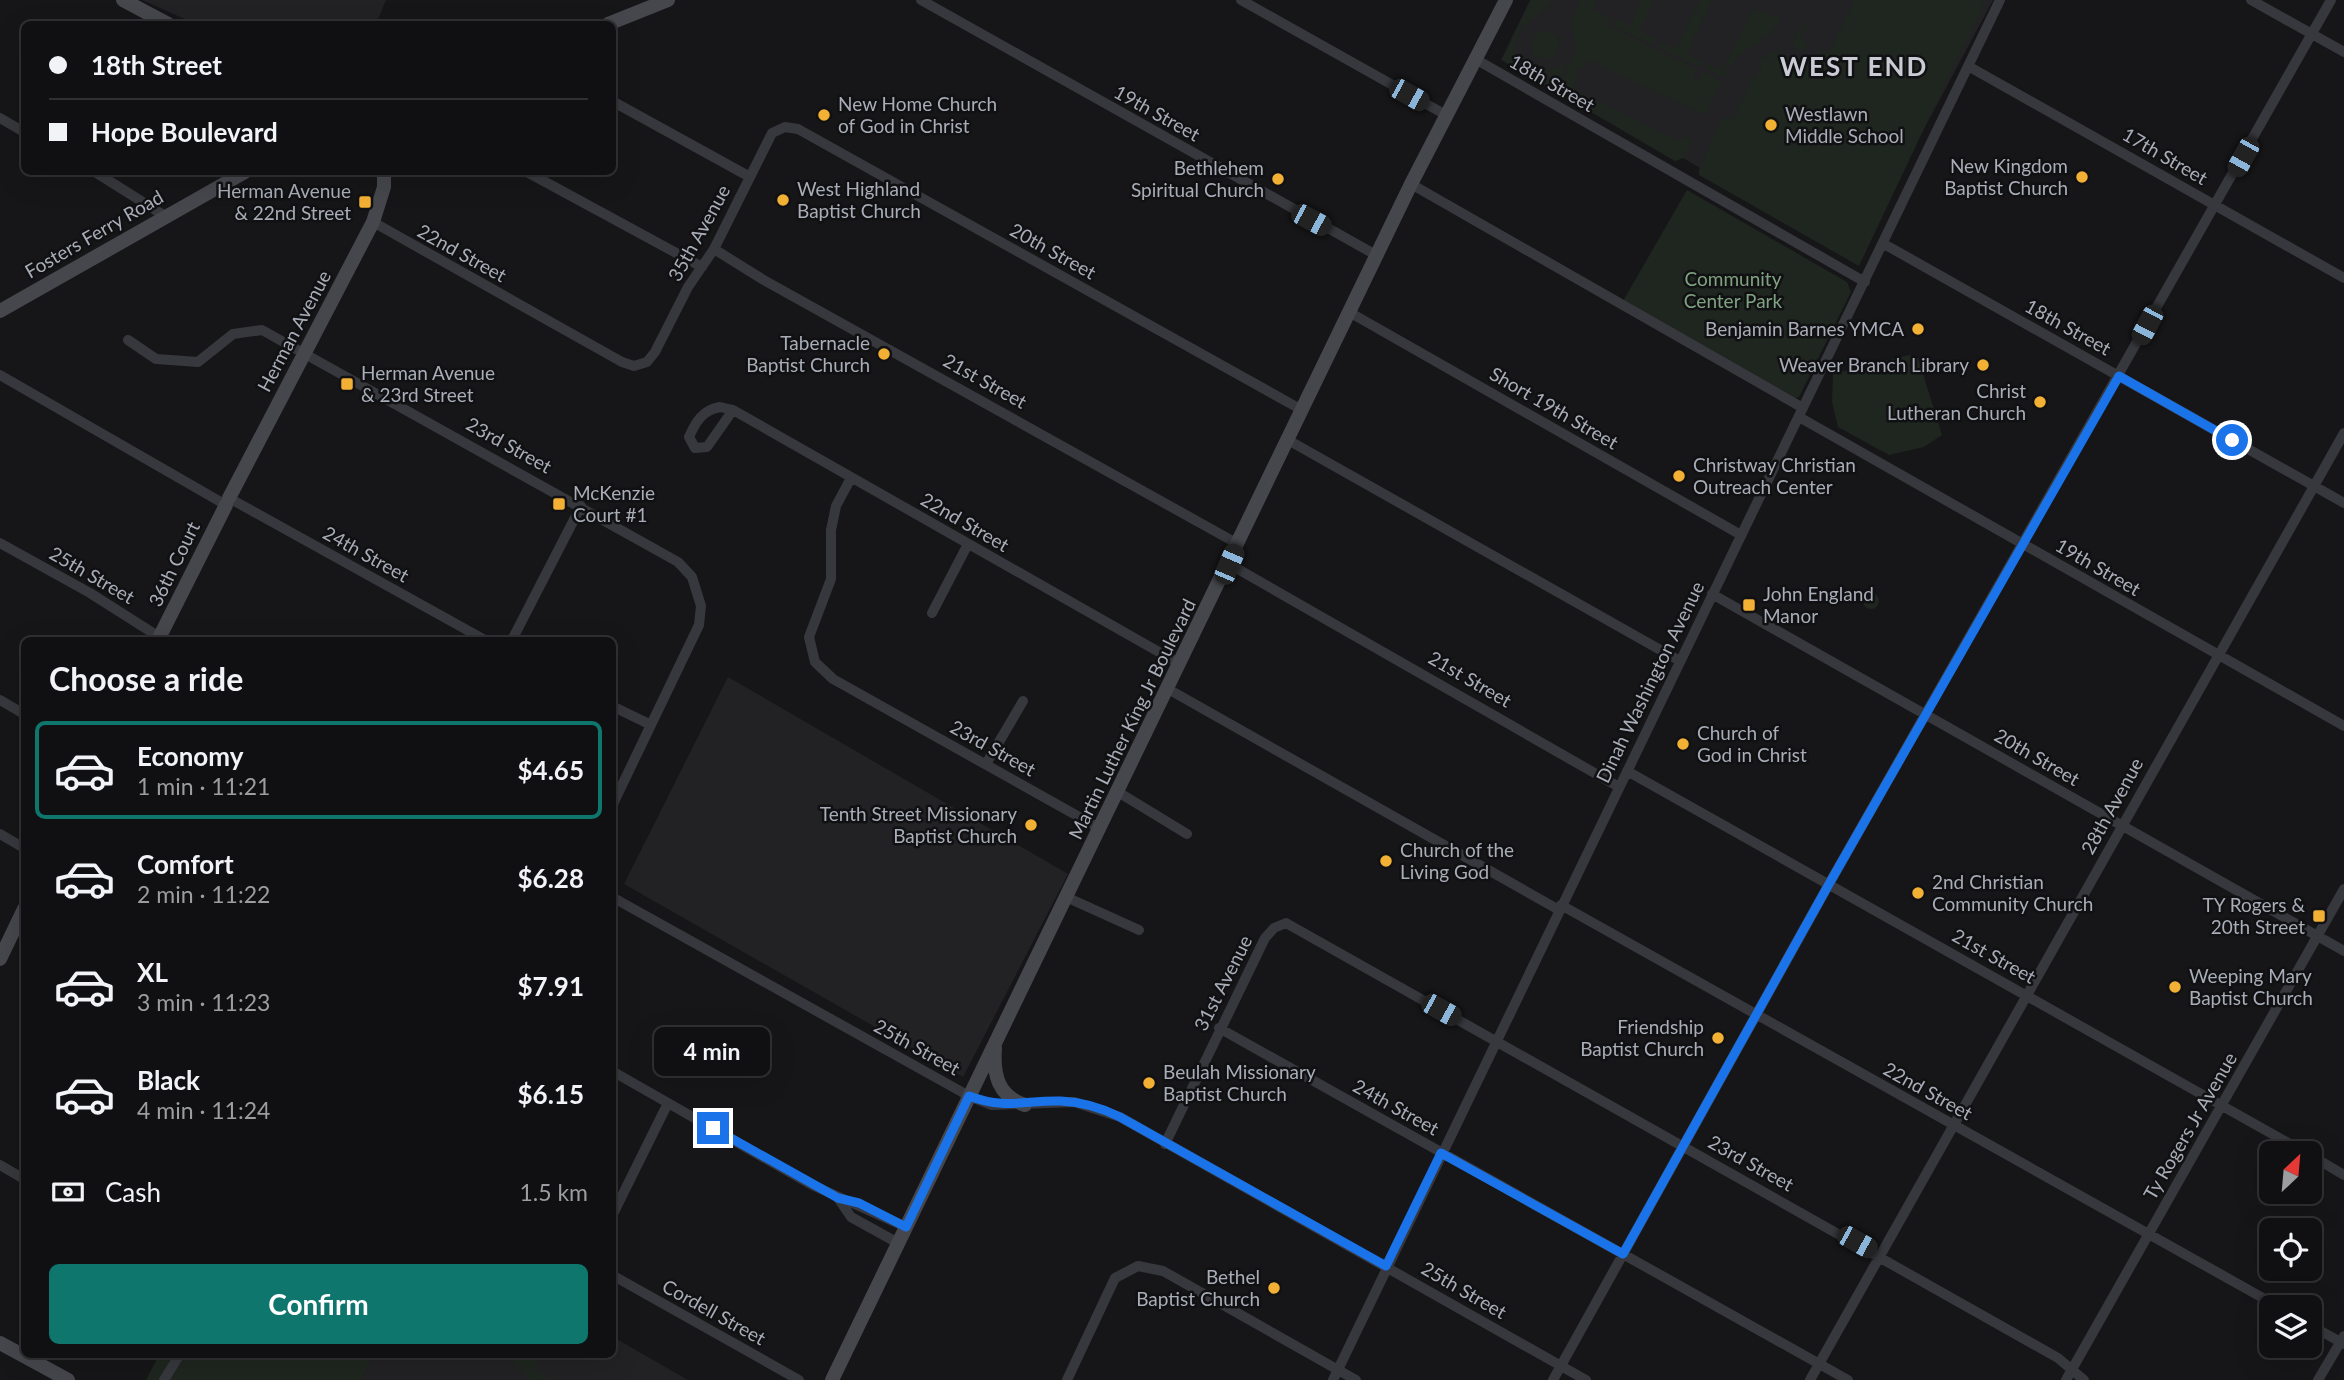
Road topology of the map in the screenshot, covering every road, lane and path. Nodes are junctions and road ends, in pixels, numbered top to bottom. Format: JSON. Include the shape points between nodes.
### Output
{"nodes":[{"id":1,"x":122,"y":0,"type":"edge"},
{"id":2,"x":668,"y":0,"type":"edge"},
{"id":3,"x":921,"y":0,"type":"edge"},
{"id":4,"x":1241,"y":0,"type":"edge"},
{"id":5,"x":1506,"y":0,"type":"edge"},
{"id":6,"x":2000,"y":0,"type":"edge"},
{"id":7,"x":2251,"y":0,"type":"edge"},
{"id":8,"x":2331,"y":0,"type":"edge"},
{"id":9,"x":161,"y":21,"type":"edge"},
{"id":10,"x":616,"y":21,"type":"edge"},
{"id":11,"x":2312,"y":34,"type":"junction"},
{"id":12,"x":2344,"y":52,"type":"edge"},
{"id":13,"x":1476,"y":60,"type":"junction"},
{"id":14,"x":1968,"y":66,"type":"junction"},
{"id":15,"x":616,"y":103,"type":"edge"},
{"id":16,"x":1446,"y":116,"type":"junction"},
{"id":17,"x":0,"y":118,"type":"edge"},
{"id":18,"x":785,"y":127,"type":"joint"},
{"id":19,"x":21,"y":130,"type":"edge"},
{"id":20,"x":100,"y":175,"type":"edge"},
{"id":21,"x":239,"y":175,"type":"edge"},
{"id":22,"x":384,"y":175,"type":"edge"},
{"id":23,"x":533,"y":175,"type":"edge"},
{"id":24,"x":750,"y":177,"type":"junction"},
{"id":25,"x":1411,"y":184,"type":"junction"},
{"id":26,"x":2216,"y":205,"type":"junction"},
{"id":27,"x":164,"y":216,"type":"junction"},
{"id":28,"x":373,"y":222,"type":"junction"},
{"id":29,"x":1884,"y":244,"type":"junction"},
{"id":30,"x":714,"y":249,"type":"junction"},
{"id":31,"x":1376,"y":255,"type":"junction"},
{"id":32,"x":702,"y":267,"type":"junction"},
{"id":33,"x":2344,"y":278,"type":"edge"},
{"id":34,"x":1865,"y":282,"type":"junction"},
{"id":35,"x":0,"y":311,"type":"edge"},
{"id":36,"x":1349,"y":312,"type":"junction"},
{"id":37,"x":128,"y":340,"type":"dead end"},
{"id":38,"x":304,"y":351,"type":"junction"},
{"id":39,"x":647,"y":362,"type":"joint"},
{"id":40,"x":0,"y":375,"type":"edge"},
{"id":41,"x":2119,"y":376,"type":"junction"},
{"id":42,"x":733,"y":410,"type":"dead end"},
{"id":43,"x":1302,"y":410,"type":"junction"},
{"id":44,"x":1801,"y":412,"type":"junction"},
{"id":45,"x":2344,"y":433,"type":"edge"},
{"id":46,"x":1288,"y":440,"type":"junction"},
{"id":47,"x":851,"y":478,"type":"junction"},
{"id":48,"x":2314,"y":487,"type":"junction"},
{"id":49,"x":227,"y":502,"type":"junction"},
{"id":50,"x":2344,"y":503,"type":"edge"},
{"id":51,"x":581,"y":506,"type":"junction"},
{"id":52,"x":1741,"y":535,"type":"junction"},
{"id":53,"x":0,"y":542,"type":"edge"},
{"id":54,"x":968,"y":544,"type":"junction"},
{"id":55,"x":1238,"y":544,"type":"junction"},
{"id":56,"x":2024,"y":544,"type":"junction"},
{"id":57,"x":1229,"y":564,"type":"junction"},
{"id":58,"x":1713,"y":594,"type":"junction"},
{"id":59,"x":932,"y":613,"type":"dead end"},
{"id":60,"x":156,"y":637,"type":"edge"},
{"id":61,"x":162,"y":637,"type":"edge"},
{"id":62,"x":479,"y":637,"type":"edge"},
{"id":63,"x":514,"y":637,"type":"edge"},
{"id":64,"x":2220,"y":656,"type":"junction"},
{"id":65,"x":1680,"y":661,"type":"junction"},
{"id":66,"x":1180,"y":664,"type":"junction"},
{"id":67,"x":1168,"y":689,"type":"junction"},
{"id":68,"x":0,"y":700,"type":"edge"},
{"id":69,"x":1023,"y":701,"type":"dead end"},
{"id":70,"x":616,"y":708,"type":"edge"},
{"id":71,"x":21,"y":712,"type":"edge"},
{"id":72,"x":1928,"y":715,"type":"junction"},
{"id":73,"x":651,"y":725,"type":"junction"},
{"id":74,"x":2344,"y":726,"type":"edge"},
{"id":75,"x":986,"y":764,"type":"junction"},
{"id":76,"x":1627,"y":771,"type":"junction"},
{"id":77,"x":1619,"y":787,"type":"junction"},
{"id":78,"x":1118,"y":792,"type":"junction"},
{"id":79,"x":616,"y":798,"type":"edge"},
{"id":80,"x":2122,"y":825,"type":"junction"},
{"id":81,"x":1099,"y":828,"type":"junction"},
{"id":82,"x":0,"y":834,"type":"edge"},
{"id":83,"x":1187,"y":834,"type":"dead end"},
{"id":84,"x":21,"y":846,"type":"edge"},
{"id":85,"x":1829,"y":884,"type":"junction"},
{"id":86,"x":2344,"y":889,"type":"edge"},
{"id":87,"x":1066,"y":897,"type":"junction"},
{"id":88,"x":616,"y":899,"type":"edge"},
{"id":89,"x":1560,"y":908,"type":"junction"},
{"id":90,"x":21,"y":915,"type":"edge"},
{"id":91,"x":1286,"y":923,"type":"joint"},
{"id":92,"x":1139,"y":930,"type":"dead end"},
{"id":93,"x":2318,"y":936,"type":"junction"},
{"id":94,"x":2344,"y":951,"type":"edge"},
{"id":95,"x":0,"y":959,"type":"edge"},
{"id":96,"x":2026,"y":996,"type":"junction"},
{"id":97,"x":1757,"y":1015,"type":"junction"},
{"id":98,"x":1219,"y":1028,"type":"junction"},
{"id":99,"x":1496,"y":1041,"type":"junction"},
{"id":100,"x":995,"y":1042,"type":"junction"},
{"id":101,"x":616,"y":1073,"type":"edge"},
{"id":102,"x":969,"y":1096,"type":"junction"},
{"id":103,"x":668,"y":1103,"type":"junction"},
{"id":104,"x":1025,"y":1105,"type":"junction"},
{"id":105,"x":2222,"y":1106,"type":"junction"},
{"id":106,"x":1955,"y":1126,"type":"junction"},
{"id":107,"x":2285,"y":1141,"type":"edge"},
{"id":108,"x":1165,"y":1144,"type":"junction"},
{"id":109,"x":1683,"y":1146,"type":"junction"},
{"id":110,"x":1441,"y":1153,"type":"junction"},
{"id":111,"x":2322,"y":1162,"type":"edge"},
{"id":112,"x":0,"y":1165,"type":"edge"},
{"id":113,"x":2344,"y":1175,"type":"edge"},
{"id":114,"x":21,"y":1177,"type":"edge"},
{"id":115,"x":838,"y":1198,"type":"junction"},
{"id":116,"x":616,"y":1208,"type":"edge"},
{"id":117,"x":906,"y":1227,"type":"junction"},
{"id":118,"x":2147,"y":1234,"type":"junction"},
{"id":119,"x":898,"y":1243,"type":"junction"},
{"id":120,"x":1623,"y":1254,"type":"junction"},
{"id":121,"x":1879,"y":1255,"type":"junction"},
{"id":122,"x":1386,"y":1266,"type":"junction"},
{"id":123,"x":616,"y":1277,"type":"edge"},
{"id":124,"x":2259,"y":1296,"type":"edge"},
{"id":125,"x":2322,"y":1330,"type":"edge"},
{"id":126,"x":2343,"y":1340,"type":"edge"},
{"id":127,"x":0,"y":1343,"type":"edge"},
{"id":128,"x":21,"y":1354,"type":"edge"},
{"id":129,"x":28,"y":1358,"type":"edge"},
{"id":130,"x":178,"y":1358,"type":"edge"},
{"id":131,"x":1819,"y":1364,"type":"junction"},
{"id":132,"x":1561,"y":1366,"type":"junction"},
{"id":133,"x":2072,"y":1368,"type":"junction"},
{"id":134,"x":1336,"y":1375,"type":"edge"},
{"id":135,"x":1071,"y":1379,"type":"edge"},
{"id":136,"x":68,"y":1380,"type":"edge"},
{"id":137,"x":164,"y":1380,"type":"edge"},
{"id":138,"x":799,"y":1380,"type":"edge"},
{"id":139,"x":832,"y":1380,"type":"edge"},
{"id":140,"x":1356,"y":1380,"type":"edge"},
{"id":141,"x":1553,"y":1380,"type":"edge"},
{"id":142,"x":1586,"y":1380,"type":"edge"},
{"id":143,"x":1810,"y":1380,"type":"edge"},
{"id":144,"x":1848,"y":1380,"type":"edge"},
{"id":145,"x":2066,"y":1380,"type":"edge"},
{"id":146,"x":2084,"y":1380,"type":"edge"},
{"id":147,"x":2318,"y":1380,"type":"edge"}],
"edges":[{"from":1,"to":9,"type":"main road"},
{"from":2,"to":10,"type":"main road"},
{"from":3,"to":31,"type":"street","name":"19th Street"},
{"from":4,"to":16,"type":"street"},
{"from":5,"to":13,"type":"main road","name":"Martin Luther King Jr Boulevard"},
{"from":6,"to":14,"type":"street","name":"Dinah Washington Avenue"},
{"from":7,"to":11,"type":"street"},
{"from":8,"to":11,"type":"street"},
{"from":11,"to":12,"type":"street"},
{"from":11,"to":26,"type":"street"},
{"from":13,"to":16,"type":"main road","name":"Martin Luther King Jr Boulevard"},
{"from":13,"to":34,"type":"street","name":"18th Street"},
{"from":14,"to":26,"type":"street","name":"17th Street"},
{"from":14,"to":29,"type":"street","name":"Dinah Washington Avenue"},
{"from":15,"to":24,"type":"street"},
{"from":16,"to":25,"type":"main road","name":"Martin Luther King Jr Boulevard"},
{"from":17,"to":19,"type":"street"},
{"from":18,"to":24,"type":"street","name":"35th Avenue","via":[[772,133]]},
{"from":18,"to":43,"type":"street","name":"20th Street","via":[[810,135]]},
{"from":20,"to":27,"type":"street"},
{"from":21,"to":27,"type":"main road","name":"Fosters Ferry Road"},
{"from":22,"to":28,"type":"main road","name":"Herman Avenue"},
{"from":23,"to":32,"type":"street"},
{"from":24,"to":30,"type":"street","name":"35th Avenue"},
{"from":25,"to":31,"type":"main road","name":"Martin Luther King Jr Boulevard"},
{"from":25,"to":44,"type":"street","name":"19th Street"},
{"from":26,"to":33,"type":"street","name":"17th Street"},
{"from":26,"to":41,"type":"street"},
{"from":27,"to":35,"type":"main road","name":"Fosters Ferry Road"},
{"from":28,"to":38,"type":"main road","name":"Herman Avenue"},
{"from":28,"to":39,"type":"street","name":"22nd Street","via":[[622,362],[635,366]]},
{"from":29,"to":34,"type":"street","name":"Dinah Washington Avenue"},
{"from":29,"to":41,"type":"street","name":"18th Street"},
{"from":30,"to":32,"type":"street","name":"35th Avenue"},
{"from":30,"to":55,"type":"street","name":"21st Street"},
{"from":31,"to":36,"type":"main road","name":"Martin Luther King Jr Boulevard"},
{"from":32,"to":39,"type":"street","name":"35th Avenue"},
{"from":34,"to":44,"type":"street","name":"Dinah Washington Avenue"},
{"from":36,"to":43,"type":"main road","name":"Martin Luther King Jr Boulevard"},
{"from":36,"to":52,"type":"street","name":"Short 19th Street"},
{"from":37,"to":38,"type":"street","name":"23rd Street","via":[[156,359],[172,363],[198,362],[233,334],[252,329]]},
{"from":38,"to":49,"type":"main road","name":"Herman Avenue"},
{"from":38,"to":51,"type":"street","name":"23rd Street"},
{"from":40,"to":49,"type":"street","name":"24th Street"},
{"from":41,"to":48,"type":"street","name":"18th Street"},
{"from":41,"to":56,"type":"street"},
{"from":42,"to":47,"type":"street","name":"22nd Street"},
{"from":43,"to":46,"type":"main road","name":"Martin Luther King Jr Boulevard"},
{"from":44,"to":52,"type":"street","name":"Dinah Washington Avenue"},
{"from":44,"to":56,"type":"street","name":"19th Street"},
{"from":45,"to":48,"type":"street","name":"28th Avenue"},
{"from":46,"to":55,"type":"main road","name":"Martin Luther King Jr Boulevard"},
{"from":46,"to":65,"type":"street"},
{"from":47,"to":54,"type":"street","name":"22nd Street"},
{"from":47,"to":75,"type":"street","name":"23rd Street","via":[[836,506],[831,530],[831,579],[811,624],[815,662],[833,679]]},
{"from":48,"to":50,"type":"street","name":"18th Street"},
{"from":48,"to":64,"type":"street","name":"28th Avenue"},
{"from":49,"to":61,"type":"main road","name":"36th Court"},
{"from":49,"to":62,"type":"street","name":"24th Street"},
{"from":51,"to":63,"type":"street"},
{"from":51,"to":73,"type":"street","name":"23rd Street","via":[[678,562],[692,577],[701,606],[699,625]]},
{"from":52,"to":58,"type":"street","name":"Dinah Washington Avenue"},
{"from":53,"to":60,"type":"street","name":"25th Street"},
{"from":54,"to":59,"type":"street"},
{"from":54,"to":66,"type":"street","name":"22nd Street"},
{"from":55,"to":57,"type":"main road","name":"Martin Luther King Jr Boulevard"},
{"from":56,"to":64,"type":"street","name":"19th Street"},
{"from":56,"to":72,"type":"street"},
{"from":57,"to":66,"type":"main road","name":"Martin Luther King Jr Boulevard"},
{"from":57,"to":77,"type":"street","name":"21st Street"},
{"from":58,"to":65,"type":"street","name":"Dinah Washington Avenue"},
{"from":58,"to":72,"type":"street","name":"20th Street"},
{"from":64,"to":74,"type":"street","name":"19th Street"},
{"from":64,"to":80,"type":"street","name":"28th Avenue"},
{"from":65,"to":76,"type":"street","name":"Dinah Washington Avenue"},
{"from":66,"to":67,"type":"main road","name":"Martin Luther King Jr Boulevard"},
{"from":67,"to":78,"type":"main road","name":"Martin Luther King Jr Boulevard"},
{"from":67,"to":89,"type":"street","name":"22nd Street"},
{"from":68,"to":71,"type":"street"},
{"from":69,"to":75,"type":"street"},
{"from":70,"to":73,"type":"street"},
{"from":72,"to":80,"type":"street","name":"20th Street"},
{"from":72,"to":85,"type":"street"},
{"from":73,"to":79,"type":"street"},
{"from":75,"to":81,"type":"street","name":"23rd Street"},
{"from":76,"to":77,"type":"street","name":"Dinah Washington Avenue"},
{"from":76,"to":85,"type":"street","name":"21st Street"},
{"from":77,"to":89,"type":"street","name":"Dinah Washington Avenue"},
{"from":78,"to":81,"type":"main road","name":"Martin Luther King Jr Boulevard"},
{"from":78,"to":83,"type":"street"},
{"from":80,"to":93,"type":"street","name":"20th Street"},
{"from":80,"to":96,"type":"street","name":"28th Avenue"},
{"from":81,"to":87,"type":"main road","name":"Martin Luther King Jr Boulevard"},
{"from":82,"to":84,"type":"street"},
{"from":85,"to":96,"type":"street","name":"21st Street"},
{"from":85,"to":97,"type":"street"},
{"from":86,"to":93,"type":"street","name":"Ty Rogers Jr Avenue"},
{"from":87,"to":92,"type":"street"},
{"from":87,"to":100,"type":"main road","name":"Martin Luther King Jr Boulevard"},
{"from":88,"to":102,"type":"street","name":"25th Street"},
{"from":89,"to":97,"type":"street","name":"22nd Street"},
{"from":89,"to":99,"type":"street","name":"Dinah Washington Avenue"},
{"from":90,"to":95,"type":"main road"},
{"from":91,"to":98,"type":"street","name":"31st Avenue","via":[[1265,938]]},
{"from":91,"to":99,"type":"street","name":"23rd Street"},
{"from":93,"to":94,"type":"street","name":"20th Street"},
{"from":93,"to":105,"type":"street","name":"Ty Rogers Jr Avenue"},
{"from":96,"to":105,"type":"street","name":"21st Street"},
{"from":96,"to":106,"type":"street","name":"28th Avenue"},
{"from":97,"to":106,"type":"street","name":"22nd Street"},
{"from":97,"to":109,"type":"street"},
{"from":98,"to":108,"type":"street","name":"31st Avenue"},
{"from":98,"to":110,"type":"street","name":"24th Street"},
{"from":99,"to":109,"type":"street","name":"23rd Street"},
{"from":99,"to":110,"type":"street","name":"Dinah Washington Avenue"},
{"from":100,"to":102,"type":"main road","name":"Martin Luther King Jr Boulevard"},
{"from":100,"to":104,"type":"main road","via":[[999,1085],[1011,1100]]},
{"from":101,"to":103,"type":"street"},
{"from":102,"to":104,"type":"street","name":"25th Street","via":[[992,1105]]},
{"from":102,"to":117,"type":"main road","name":"Martin Luther King Jr Boulevard"},
{"from":103,"to":115,"type":"street"},
{"from":103,"to":116,"type":"street"},
{"from":104,"to":108,"type":"street","name":"25th Street","via":[[1061,1101],[1098,1108]]},
{"from":105,"to":107,"type":"street","name":"21st Street"},
{"from":105,"to":118,"type":"street","name":"Ty Rogers Jr Avenue"},
{"from":106,"to":118,"type":"street","name":"22nd Street"},
{"from":106,"to":121,"type":"street","name":"28th Avenue"},
{"from":108,"to":122,"type":"street","name":"25th Street"},
{"from":109,"to":120,"type":"street"},
{"from":109,"to":121,"type":"street","name":"23rd Street"},
{"from":110,"to":120,"type":"street","name":"24th Street"},
{"from":110,"to":122,"type":"street","name":"Dinah Washington Avenue"},
{"from":111,"to":113,"type":"street","name":"21st Street"},
{"from":112,"to":114,"type":"street"},
{"from":115,"to":117,"type":"street","via":[[859,1203]]},
{"from":115,"to":119,"type":"street","via":[[851,1217]]},
{"from":117,"to":119,"type":"main road","name":"Martin Luther King Jr Boulevard"},
{"from":118,"to":124,"type":"street","name":"22nd Street"},
{"from":118,"to":133,"type":"street","name":"Ty Rogers Jr Avenue"},
{"from":119,"to":139,"type":"main road","name":"Martin Luther King Jr Boulevard"},
{"from":120,"to":131,"type":"street","name":"24th Street"},
{"from":120,"to":132,"type":"street"},
{"from":121,"to":131,"type":"street","name":"28th Avenue"},
{"from":121,"to":133,"type":"street","name":"23rd Street"},
{"from":122,"to":132,"type":"street","name":"25th Street"},
{"from":122,"to":134,"type":"street","name":"Dinah Washington Avenue"},
{"from":123,"to":138,"type":"street","name":"Cordell Street"},
{"from":125,"to":126,"type":"street"},
{"from":126,"to":147,"type":"street"},
{"from":127,"to":128,"type":"main road"},
{"from":129,"to":136,"type":"main road"},
{"from":130,"to":137,"type":"street"},
{"from":131,"to":143,"type":"street","name":"28th Avenue"},
{"from":131,"to":144,"type":"street","name":"24th Street"},
{"from":132,"to":141,"type":"street"},
{"from":132,"to":142,"type":"street","name":"25th Street"},
{"from":133,"to":145,"type":"street","name":"Ty Rogers Jr Avenue"},
{"from":133,"to":146,"type":"street","name":"23rd Street"},
{"from":134,"to":135,"type":"street","via":[[1163,1271],[1138,1266],[1115,1278]]},
{"from":134,"to":140,"type":"street"}]}
